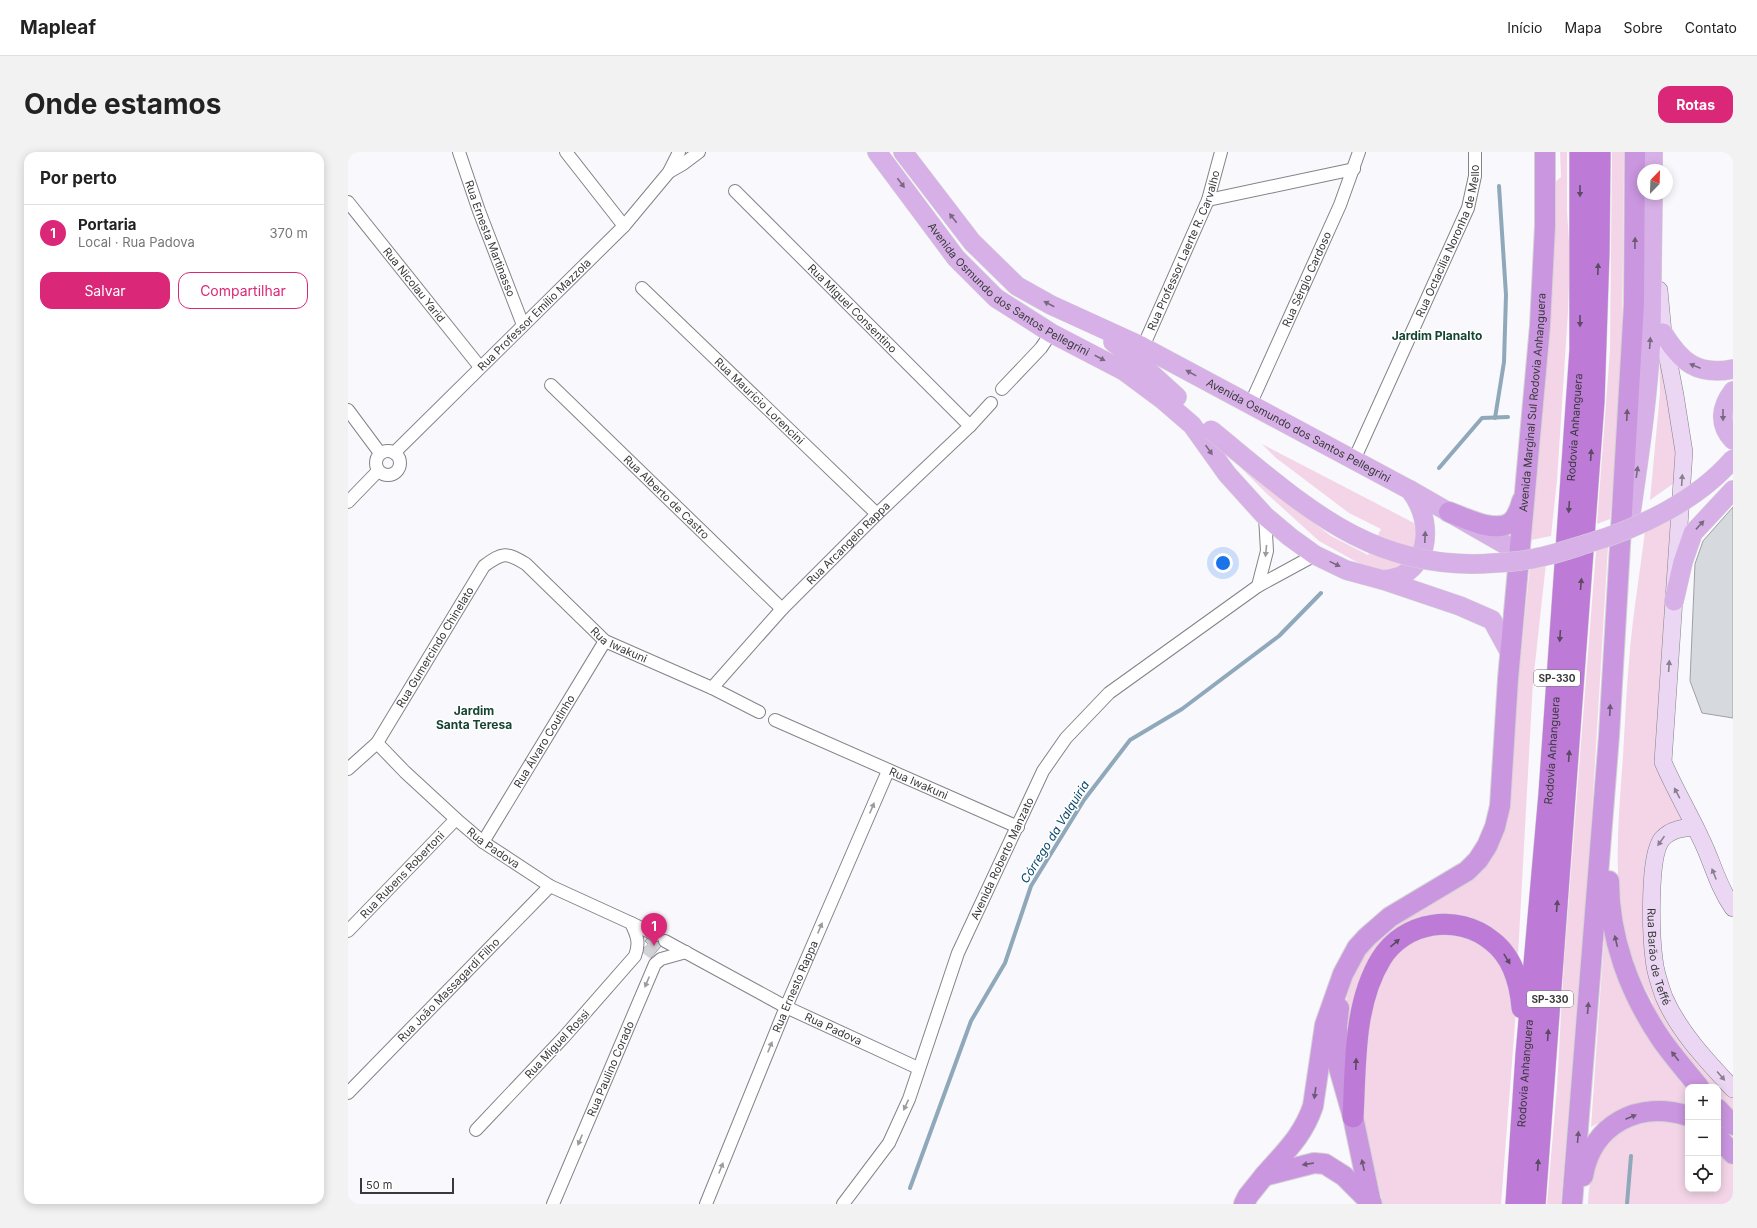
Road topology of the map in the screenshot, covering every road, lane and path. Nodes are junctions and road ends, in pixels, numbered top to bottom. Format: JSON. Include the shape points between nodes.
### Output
{"nodes":[{"id":1,"x":459,"y":152,"type":"edge"},
{"id":2,"x":566,"y":152,"type":"edge"},
{"id":3,"x":679,"y":152,"type":"edge"},
{"id":4,"x":699,"y":152,"type":"edge"},
{"id":5,"x":877,"y":152,"type":"edge"},
{"id":6,"x":903,"y":152,"type":"edge"},
{"id":7,"x":1221,"y":152,"type":"edge"},
{"id":8,"x":1359,"y":152,"type":"edge"},
{"id":9,"x":1475,"y":152,"type":"edge"},
{"id":10,"x":1545,"y":152,"type":"edge"},
{"id":11,"x":1580,"y":152,"type":"edge"},
{"id":12,"x":1600,"y":152,"type":"edge"},
{"id":13,"x":1635,"y":152,"type":"edge"},
{"id":14,"x":1653,"y":152,"type":"edge"},
{"id":15,"x":1653,"y":164,"type":"edge"},
{"id":16,"x":1354,"y":169,"type":"junction"},
{"id":17,"x":669,"y":172,"type":"junction"},
{"id":18,"x":735,"y":191,"type":"dead end"},
{"id":19,"x":1208,"y":200,"type":"junction"},
{"id":20,"x":348,"y":202,"type":"edge"},
{"id":21,"x":1653,"y":203,"type":"edge"},
{"id":22,"x":624,"y":226,"type":"junction"},
{"id":23,"x":642,"y":288,"type":"dead end"},
{"id":24,"x":1074,"y":315,"type":"junction"},
{"id":25,"x":523,"y":326,"type":"junction"},
{"id":26,"x":1051,"y":333,"type":"junction"},
{"id":27,"x":1663,"y":333,"type":"junction"},
{"id":28,"x":1143,"y":347,"type":"junction"},
{"id":29,"x":480,"y":367,"type":"junction"},
{"id":30,"x":1733,"y":369,"type":"edge"},
{"id":31,"x":551,"y":385,"type":"dead end"},
{"id":32,"x":1002,"y":389,"type":"dead end"},
{"id":33,"x":1733,"y":391,"type":"edge"},
{"id":34,"x":1163,"y":400,"type":"junction"},
{"id":35,"x":991,"y":403,"type":"dead end"},
{"id":36,"x":1250,"y":405,"type":"junction"},
{"id":37,"x":348,"y":410,"type":"edge"},
{"id":38,"x":970,"y":426,"type":"junction"},
{"id":39,"x":1211,"y":430,"type":"junction"},
{"id":40,"x":1733,"y":440,"type":"edge"},
{"id":41,"x":380,"y":453,"type":"junction"},
{"id":42,"x":394,"y":453,"type":"junction"},
{"id":43,"x":1733,"y":458,"type":"edge"},
{"id":44,"x":1354,"y":460,"type":"junction"},
{"id":45,"x":378,"y":471,"type":"junction"},
{"id":46,"x":1410,"y":490,"type":"junction"},
{"id":47,"x":1733,"y":490,"type":"edge"},
{"id":48,"x":1526,"y":492,"type":"junction"},
{"id":49,"x":348,"y":502,"type":"edge"},
{"id":50,"x":1449,"y":512,"type":"junction"},
{"id":51,"x":877,"y":514,"type":"junction"},
{"id":52,"x":1265,"y":516,"type":"junction"},
{"id":53,"x":1520,"y":553,"type":"junction"},
{"id":54,"x":1315,"y":555,"type":"junction"},
{"id":55,"x":497,"y":556,"type":"joint"},
{"id":56,"x":1383,"y":580,"type":"junction"},
{"id":57,"x":1258,"y":586,"type":"junction"},
{"id":58,"x":1674,"y":601,"type":"junction"},
{"id":59,"x":782,"y":609,"type":"junction"},
{"id":60,"x":1615,"y":622,"type":"junction"},
{"id":61,"x":605,"y":641,"type":"junction"},
{"id":62,"x":1510,"y":653,"type":"junction"},
{"id":63,"x":712,"y":688,"type":"junction"},
{"id":64,"x":759,"y":712,"type":"dead end"},
{"id":65,"x":775,"y":720,"type":"dead end"},
{"id":66,"x":1609,"y":736,"type":"junction"},
{"id":67,"x":377,"y":743,"type":"junction"},
{"id":68,"x":348,"y":769,"type":"edge"},
{"id":69,"x":888,"y":771,"type":"junction"},
{"id":70,"x":456,"y":819,"type":"junction"},
{"id":71,"x":1018,"y":827,"type":"junction"},
{"id":72,"x":1695,"y":827,"type":"junction"},
{"id":73,"x":483,"y":842,"type":"junction"},
{"id":74,"x":550,"y":886,"type":"junction"},
{"id":75,"x":1733,"y":908,"type":"edge"},
{"id":76,"x":631,"y":923,"type":"junction"},
{"id":77,"x":348,"y":931,"type":"edge"},
{"id":78,"x":650,"y":951,"type":"junction"},
{"id":79,"x":686,"y":952,"type":"junction"},
{"id":80,"x":1343,"y":974,"type":"junction"},
{"id":81,"x":786,"y":1007,"type":"junction"},
{"id":82,"x":1526,"y":1055,"type":"junction"},
{"id":83,"x":918,"y":1068,"type":"junction"},
{"id":84,"x":1697,"y":1084,"type":"edge"},
{"id":85,"x":1733,"y":1089,"type":"edge"},
{"id":86,"x":348,"y":1093,"type":"edge"},
{"id":87,"x":1721,"y":1112,"type":"edge"},
{"id":88,"x":1685,"y":1115,"type":"edge"},
{"id":89,"x":1353,"y":1117,"type":"junction"},
{"id":90,"x":1733,"y":1125,"type":"edge"},
{"id":91,"x":476,"y":1130,"type":"dead end"},
{"id":92,"x":1721,"y":1140,"type":"edge"},
{"id":93,"x":1733,"y":1154,"type":"edge"},
{"id":94,"x":1264,"y":1176,"type":"junction"},
{"id":95,"x":553,"y":1204,"type":"edge"},
{"id":96,"x":706,"y":1204,"type":"edge"},
{"id":97,"x":843,"y":1204,"type":"edge"},
{"id":98,"x":1244,"y":1204,"type":"edge"},
{"id":99,"x":1371,"y":1204,"type":"edge"},
{"id":100,"x":1516,"y":1204,"type":"edge"},
{"id":101,"x":1535,"y":1204,"type":"edge"},
{"id":102,"x":1572,"y":1204,"type":"edge"},
{"id":103,"x":1578,"y":1204,"type":"edge"}],
"edges":[{"from":1,"to":25,"type":"street","name":"Rua Ernesta Martinasso"},
{"from":2,"to":22,"type":"street"},
{"from":3,"to":17,"type":"street","name":"Rua Professor Emílio Mazzola"},
{"from":4,"to":17,"type":"street","name":"Rua Professor Emílio Mazzola"},
{"from":5,"to":26,"type":"main road","name":"Avenida Osmundo dos Santos Pellegrini","one_way":true,"via":[[956,258],[996,298]]},
{"from":24,"to":6,"type":"main road","name":"Avenida Osmundo dos Santos Pellegrini","one_way":true,"via":[[1017,286],[972,242]]},
{"from":7,"to":19,"type":"street","name":"Rua Professor Laerte R. Carvalho"},
{"from":8,"to":16,"type":"street","name":"Rua Sérgio Cardoso"},
{"from":9,"to":44,"type":"street","name":"Rua Octacilia Noronha de Mello","via":[[1475,176],[1468,208]]},
{"from":10,"to":48,"type":"highway","name":"Avenida Marginal Sul Rodovia Anhanguera","via":[[1545,226],[1540,326]]},
{"from":11,"to":82,"type":"highway","name":"Rodovia Anhanguera","number":"SP-330","one_way":true,"via":[[1580,350],[1549,786]]},
{"from":101,"to":12,"type":"highway","name":"Rodovia Anhanguera","number":"SP-330","one_way":true,"via":[[1594,401]]},
{"from":60,"to":13,"type":"highway","one_way":true,"via":[[1634,304]]},
{"from":14,"to":15,"type":"main road"},
{"from":16,"to":19,"type":"street"},
{"from":16,"to":36,"type":"street","name":"Rua Sérgio Cardoso"},
{"from":17,"to":22,"type":"street","name":"Rua Professor Emílio Mazzola"},
{"from":18,"to":38,"type":"street","name":"Rua Miguel Consentino"},
{"from":19,"to":28,"type":"street","name":"Rua Professor Laerte R. Carvalho"},
{"from":20,"to":29,"type":"street","name":"Rua Nicolau Yarid"},
{"from":21,"to":27,"type":"main road"},
{"from":60,"to":21,"type":"main road","one_way":true,"via":[[1648,374]]},
{"from":22,"to":25,"type":"street","name":"Rua Professor Emílio Mazzola"},
{"from":23,"to":51,"type":"street","name":"Rua Maurício Lorencini"},
{"from":24,"to":28,"type":"main road","name":"Avenida Osmundo dos Santos Pellegrini"},
{"from":24,"to":39,"type":"main road","name":"Avenida Osmundo dos Santos Pellegrini","via":[[1134,358]]},
{"from":25,"to":29,"type":"street","name":"Rua Professor Emílio Mazzola"},
{"from":26,"to":32,"type":"street","via":[[1041,348]]},
{"from":26,"to":34,"type":"main road","name":"Avenida Osmundo dos Santos Pellegrini","one_way":true,"via":[[1124,372]]},
{"from":30,"to":27,"type":"main road","one_way":true,"via":[[1705,370],[1690,364],[1679,356]]},
{"from":58,"to":27,"type":"main road","one_way":true,"via":[[1684,452]]},
{"from":36,"to":28,"type":"main road","name":"Avenida Osmundo dos Santos Pellegrini","one_way":true},
{"from":29,"to":42,"type":"street","name":"Rua Professor Emílio Mazzola"},
{"from":31,"to":59,"type":"street","name":"Rua Alberto de Castro"},
{"from":33,"to":40,"type":"main road","one_way":true,"via":[[1726,400],[1723,413],[1724,427]]},
{"from":34,"to":39,"type":"main road","name":"Avenida Osmundo dos Santos Pellegrini"},
{"from":34,"to":52,"type":"main road","name":"Avenida Osmundo dos Santos Pellegrini","one_way":true,"via":[[1192,425],[1227,474]]},
{"from":35,"to":38,"type":"street","name":"Rua Arcangelo Rappa"},
{"from":36,"to":44,"type":"main road","name":"Avenida Osmundo dos Santos Pellegrini"},
{"from":37,"to":41,"type":"street"},
{"from":38,"to":51,"type":"street","name":"Rua Arcangelo Rappa"},
{"from":39,"to":43,"type":"main road","bridge":true,"via":[[1289,494],[1360,539],[1407,557],[1463,565],[1539,558],[1616,536],[1688,498],[1719,474]]},
{"from":41,"to":42,"type":"street"},
{"from":41,"to":45,"type":"street","via":[[375,463]]},
{"from":42,"to":45,"type":"street","via":[[400,463],[397,471],[385,475]]},
{"from":44,"to":46,"type":"main road","name":"Avenida Osmundo dos Santos Pellegrini"},
{"from":45,"to":49,"type":"street"},
{"from":46,"to":50,"type":"main road","name":"Avenida Osmundo dos Santos Pellegrini"},
{"from":56,"to":46,"type":"main road","one_way":true,"via":[[1402,576],[1413,567],[1424,548],[1423,515]]},
{"from":58,"to":47,"type":"main road","one_way":true,"via":[[1693,533]]},
{"from":48,"to":50,"type":"highway","via":[[1511,522],[1501,526],[1488,525]]},
{"from":48,"to":53,"type":"highway","name":"Avenida Marginal Sul Rodovia Anhanguera"},
{"from":50,"to":53,"type":"main road","name":"Avenida Osmundo dos Santos Pellegrini"},
{"from":51,"to":59,"type":"street","name":"Rua Arcangelo Rappa"},
{"from":52,"to":54,"type":"main road","name":"Avenida Osmundo dos Santos Pellegrini"},
{"from":52,"to":57,"type":"street","one_way":true,"via":[[1266,551]]},
{"from":53,"to":62,"type":"highway","name":"Avenida Marginal Sul Rodovia Anhanguera"},
{"from":54,"to":56,"type":"main road","name":"Avenida Osmundo dos Santos Pellegrini","one_way":true,"via":[[1346,570]]},
{"from":54,"to":57,"type":"street","name":"Avenida Roberto Manzato"},
{"from":55,"to":61,"type":"street","name":"Rua Iwakuni","via":[[511,555],[526,564]]},
{"from":55,"to":67,"type":"street","name":"Rua Gumercindo Chinelato","via":[[484,566]]},
{"from":56,"to":62,"type":"main road","name":"Avenida Osmundo dos Santos Pellegrini","via":[[1460,606],[1492,620]]},
{"from":57,"to":71,"type":"street","name":"Avenida Roberto Manzato","via":[[1109,693],[1066,738],[1043,771]]},
{"from":72,"to":58,"type":"main road","one_way":true,"via":[[1663,762]]},
{"from":59,"to":63,"type":"street","name":"Rua Arcangelo Rappa"},
{"from":66,"to":60,"type":"highway","one_way":true},
{"from":61,"to":63,"type":"street","name":"Rua Iwakuni"},
{"from":61,"to":73,"type":"street","name":"Rua Álvaro Coutinho"},
{"from":62,"to":80,"type":"highway","name":"Avenida Marginal Sul Rodovia Anhanguera","via":[[1500,806],[1495,828],[1487,846],[1467,871],[1390,917],[1378,927],[1357,948]]},
{"from":63,"to":64,"type":"street","name":"Rua Iwakuni"},
{"from":65,"to":69,"type":"street","name":"Rua Iwakuni"},
{"from":84,"to":66,"type":"highway","one_way":true,"via":[[1661,1038],[1631,986],[1619,953],[1609,901]]},
{"from":102,"to":66,"type":"highway","one_way":true},
{"from":67,"to":68,"type":"street","name":"Rua Gumercindo Chinelato"},
{"from":67,"to":70,"type":"street","name":"Rua Padova"},
{"from":69,"to":71,"type":"street","name":"Rua Iwakuni"},
{"from":81,"to":69,"type":"street","name":"Rua Ernesto Rappa","one_way":true},
{"from":70,"to":73,"type":"street","name":"Rua Padova"},
{"from":70,"to":77,"type":"street","name":"Rua Rubens Robertoni"},
{"from":71,"to":83,"type":"street","name":"Avenida Roberto Manzato","via":[[958,953]]},
{"from":75,"to":72,"type":"main road","one_way":true,"via":[[1724,896]]},
{"from":72,"to":85,"type":"main road","name":"Rua Barão de Teffé","one_way":true,"via":[[1669,832],[1656,849],[1652,917],[1654,960],[1664,997],[1684,1032]]},
{"from":73,"to":74,"type":"street","name":"Rua Padova"},
{"from":74,"to":76,"type":"street","name":"Rua Padova"},
{"from":74,"to":86,"type":"street","name":"Rua João Massagardi Filho"},
{"from":76,"to":78,"type":"street"},
{"from":76,"to":79,"type":"street","name":"Rua Padova"},
{"from":78,"to":79,"type":"street"},
{"from":78,"to":91,"type":"street","name":"Rua Miguel Rossi","via":[[635,956],[564,1037]]},
{"from":78,"to":95,"type":"street","name":"Rua Paulino Corado","one_way":true,"via":[[652,970]]},
{"from":79,"to":81,"type":"street","name":"Rua Padova"},
{"from":80,"to":89,"type":"highway","via":[[1337,1026],[1339,1068]]},
{"from":80,"to":94,"type":"highway","one_way":true,"via":[[1325,1025],[1310,1116],[1301,1133]]},
{"from":81,"to":83,"type":"street","name":"Rua Padova"},
{"from":96,"to":81,"type":"street","name":"Rua Ernesto Rappa","one_way":true},
{"from":89,"to":82,"type":"highway","one_way":true,"via":[[1359,1027],[1370,981],[1388,949],[1412,931],[1427,925],[1443,924],[1472,929],[1493,941],[1502,951],[1517,977],[1521,990]]},
{"from":82,"to":100,"type":"highway","name":"Rodovia Anhanguera","number":"SP-330"},
{"from":83,"to":97,"type":"street","name":"Avenida Roberto Manzato","one_way":true,"via":[[909,1099],[889,1143]]},
{"from":87,"to":90,"type":"highway"},
{"from":103,"to":88,"type":"highway","one_way":true,"via":[[1585,1165],[1602,1133],[1618,1122],[1637,1114],[1661,1111]]},
{"from":99,"to":89,"type":"highway","one_way":true},
{"from":92,"to":93,"type":"highway"},
{"from":94,"to":98,"type":"highway"},
{"from":99,"to":94,"type":"highway","one_way":true,"via":[[1344,1176],[1325,1164],[1309,1163]]}]}
